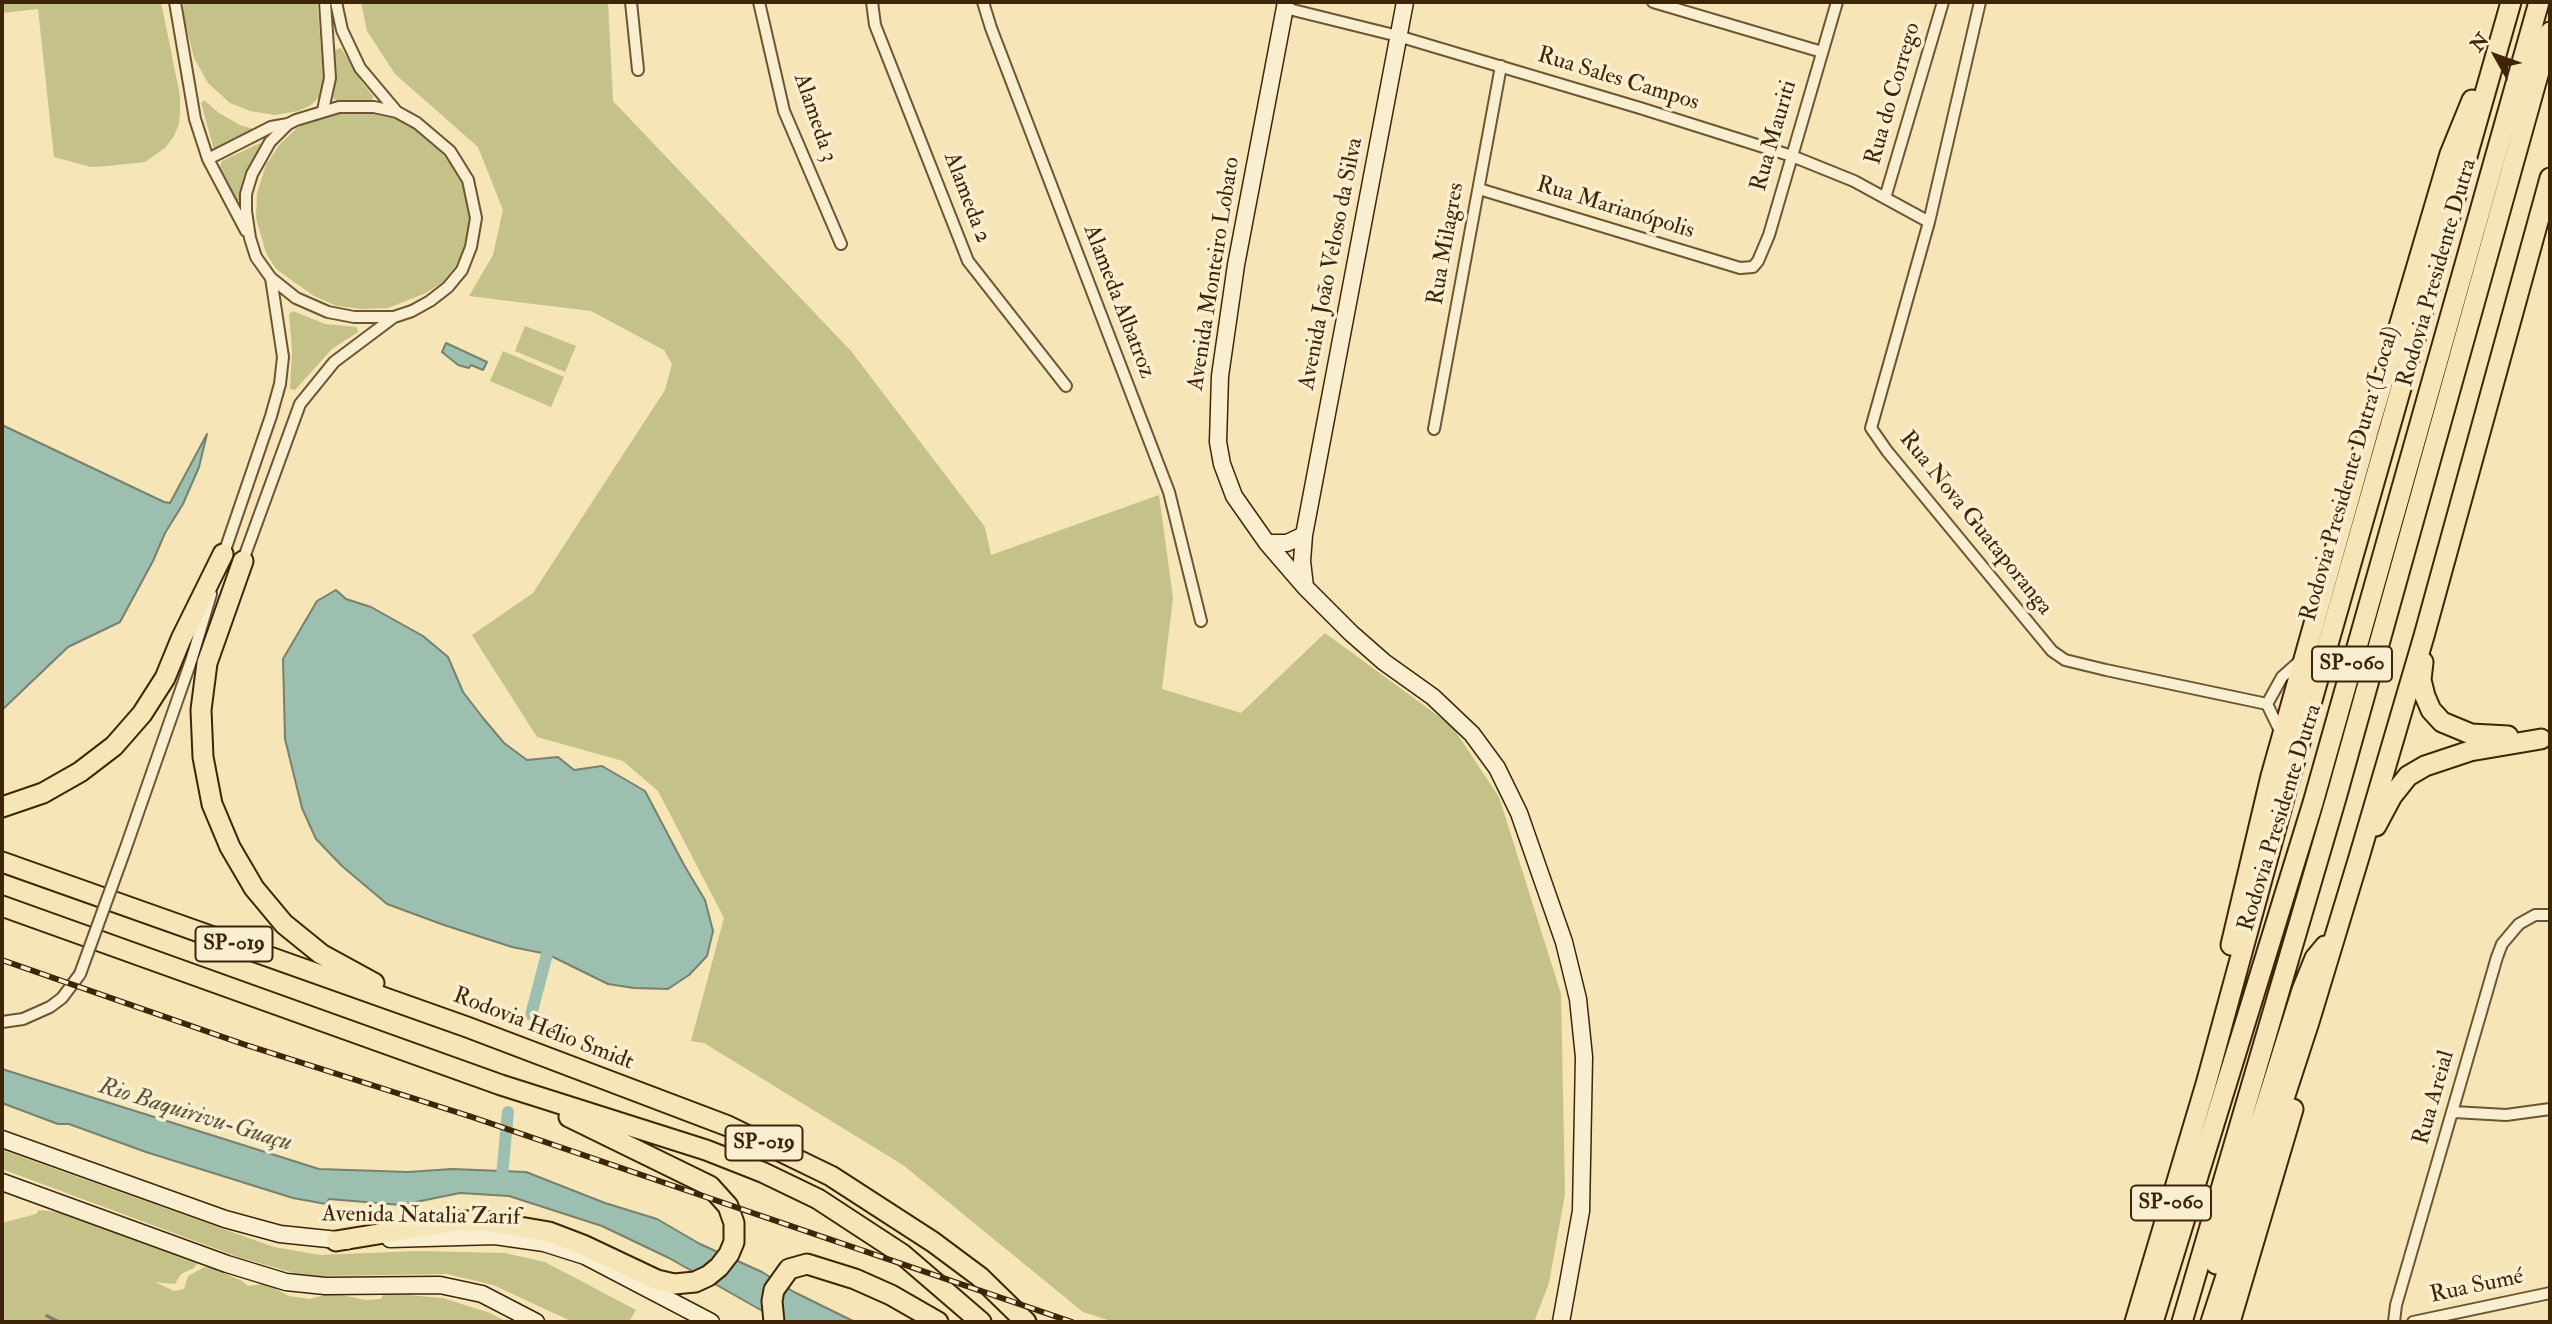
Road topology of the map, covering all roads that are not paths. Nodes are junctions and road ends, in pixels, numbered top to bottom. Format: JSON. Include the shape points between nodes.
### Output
{"nodes":[{"id":1,"x":174,"y":2,"type":"edge"},
{"id":2,"x":325,"y":2,"type":"edge"},
{"id":3,"x":336,"y":2,"type":"edge"},
{"id":4,"x":631,"y":2,"type":"edge"},
{"id":5,"x":760,"y":2,"type":"edge"},
{"id":6,"x":872,"y":2,"type":"edge"},
{"id":7,"x":984,"y":2,"type":"edge"},
{"id":8,"x":1405,"y":2,"type":"edge"},
{"id":9,"x":1653,"y":2,"type":"edge"},
{"id":10,"x":1837,"y":2,"type":"edge"},
{"id":11,"x":1943,"y":2,"type":"edge"},
{"id":12,"x":1980,"y":2,"type":"edge"},
{"id":13,"x":2511,"y":2,"type":"edge"},
{"id":14,"x":2539,"y":2,"type":"edge"},
{"id":15,"x":1285,"y":5,"type":"edge"},
{"id":16,"x":2550,"y":32,"type":"edge"},
{"id":17,"x":1398,"y":36,"type":"junction"},
{"id":18,"x":1822,"y":52,"type":"junction"},
{"id":19,"x":2496,"y":52,"type":"junction"},
{"id":20,"x":1501,"y":66,"type":"junction"},
{"id":21,"x":638,"y":70,"type":"dead end"},
{"id":22,"x":323,"y":110,"type":"junction"},
{"id":23,"x":397,"y":112,"type":"junction"},
{"id":24,"x":288,"y":124,"type":"junction"},
{"id":25,"x":1792,"y":156,"type":"junction"},
{"id":26,"x":208,"y":159,"type":"junction"},
{"id":27,"x":2550,"y":178,"type":"edge"},
{"id":28,"x":1479,"y":189,"type":"junction"},
{"id":29,"x":1885,"y":198,"type":"junction"},
{"id":30,"x":1929,"y":222,"type":"junction"},
{"id":31,"x":250,"y":238,"type":"junction"},
{"id":32,"x":841,"y":244,"type":"dead end"},
{"id":33,"x":1740,"y":268,"type":"joint"},
{"id":34,"x":271,"y":278,"type":"junction"},
{"id":35,"x":394,"y":317,"type":"junction"},
{"id":36,"x":1066,"y":386,"type":"dead end"},
{"id":37,"x":1434,"y":429,"type":"dead end"},
{"id":38,"x":1304,"y":535,"type":"junction"},
{"id":39,"x":1267,"y":543,"type":"junction"},
{"id":40,"x":223,"y":554,"type":"junction"},
{"id":41,"x":243,"y":561,"type":"junction"},
{"id":42,"x":1305,"y":587,"type":"junction"},
{"id":43,"x":1201,"y":621,"type":"dead end"},
{"id":44,"x":2424,"y":636,"type":"junction"},
{"id":45,"x":2304,"y":656,"type":"junction"},
{"id":46,"x":192,"y":659,"type":"junction"},
{"id":47,"x":2267,"y":704,"type":"junction"},
{"id":48,"x":2282,"y":735,"type":"junction"},
{"id":49,"x":2546,"y":739,"type":"edge"},
{"id":50,"x":2,"y":807,"type":"edge"},
{"id":51,"x":2360,"y":854,"type":"junction"},
{"id":52,"x":2,"y":862,"type":"edge"},
{"id":53,"x":2,"y":906,"type":"edge"},
{"id":54,"x":2,"y":912,"type":"edge"},
{"id":55,"x":2550,"y":915,"type":"edge"},
{"id":56,"x":39,"y":919,"type":"junction"},
{"id":57,"x":2337,"y":931,"type":"junction"},
{"id":58,"x":2,"y":1022,"type":"edge"},
{"id":59,"x":2309,"y":1022,"type":"junction"},
{"id":60,"x":467,"y":1027,"type":"junction"},
{"id":61,"x":2206,"y":1084,"type":"junction"},
{"id":62,"x":501,"y":1085,"type":"junction"},
{"id":63,"x":2550,"y":1109,"type":"edge"},
{"id":64,"x":2454,"y":1112,"type":"junction"},
{"id":65,"x":2,"y":1139,"type":"edge"},
{"id":66,"x":2,"y":1182,"type":"edge"},
{"id":67,"x":336,"y":1241,"type":"junction"},
{"id":68,"x":2550,"y":1293,"type":"edge"},
{"id":69,"x":537,"y":1322,"type":"edge"},
{"id":70,"x":711,"y":1322,"type":"edge"},
{"id":71,"x":774,"y":1322,"type":"edge"},
{"id":72,"x":938,"y":1322,"type":"edge"},
{"id":73,"x":981,"y":1322,"type":"edge"},
{"id":74,"x":1026,"y":1322,"type":"edge"},
{"id":75,"x":1562,"y":1322,"type":"edge"},
{"id":76,"x":2135,"y":1322,"type":"edge"},
{"id":77,"x":2153,"y":1322,"type":"edge"},
{"id":78,"x":2182,"y":1322,"type":"edge"},
{"id":79,"x":2198,"y":1322,"type":"edge"},
{"id":80,"x":2211,"y":1322,"type":"edge"},
{"id":81,"x":2230,"y":1322,"type":"edge"},
{"id":82,"x":2394,"y":1322,"type":"edge"},
{"id":83,"x":2413,"y":1322,"type":"edge"}],
"edges":[{"from":1,"to":26,"type":"street","via":[[192,108]]},
{"from":2,"to":22,"type":"street","via":[[330,78]]},
{"from":3,"to":23,"type":"street","via":[[342,30],[360,68]]},
{"from":4,"to":21,"type":"street"},
{"from":5,"to":32,"type":"street","name":"Alameda 3","via":[[784,111]]},
{"from":6,"to":36,"type":"street","name":"Alameda 2","via":[[875,25],[968,261]]},
{"from":7,"to":43,"type":"street","name":"Alameda Albatroz","via":[[1169,492]]},
{"from":8,"to":17,"type":"main road","name":"Avenida João Veloso da Silva"},
{"from":9,"to":18,"type":"street"},
{"from":10,"to":18,"type":"street","name":"Rua Mauriti"},
{"from":11,"to":29,"type":"street","name":"Rua do Corrego"},
{"from":12,"to":30,"type":"street","name":"Rua Nova Guataporanga"},
{"from":13,"to":19,"type":"highway","name":"Rodovia Presidente Dutra (Local)","number":"SP-060"},
{"from":14,"to":77,"type":"highway","name":"Rodovia Presidente Dutra","number":"SP-060","via":[[2313,803]]},
{"from":15,"to":17,"type":"street","name":"Rua Sales Campos"},
{"from":15,"to":39,"type":"main road","name":"Avenida Monteiro Lobato","via":[[1236,265],[1218,407],[1218,442],[1230,488]]},
{"from":16,"to":78,"type":"highway","name":"Rodovia Presidente Dutra","number":"SP-060","via":[[2336,798]]},
{"from":17,"to":20,"type":"street","name":"Rua Sales Campos"},
{"from":17,"to":38,"type":"main road","name":"Avenida João Veloso da Silva"},
{"from":18,"to":25,"type":"street","name":"Rua Mauriti"},
{"from":19,"to":45,"type":"highway","via":[[2450,154]]},
{"from":19,"to":61,"type":"highway","name":"Rodovia Presidente Dutra (Local)","number":"SP-060"},
{"from":20,"to":25,"type":"street","name":"Rua Sales Campos"},
{"from":20,"to":28,"type":"street","name":"Rua Milagres"},
{"from":22,"to":23,"type":"street","via":[[355,106]]},
{"from":22,"to":24,"type":"street"},
{"from":23,"to":35,"type":"street","via":[[450,151],[468,180],[477,218],[471,247],[448,287],[412,312]]},
{"from":24,"to":26,"type":"street","via":[[271,127]]},
{"from":24,"to":31,"type":"street","via":[[270,142],[252,174],[246,194]]},
{"from":25,"to":29,"type":"street","name":"Rua Sales Campos"},
{"from":25,"to":33,"type":"street","name":"Rua Mauriti","via":[[1758,261],[1753,267]]},
{"from":26,"to":31,"type":"street"},
{"from":27,"to":44,"type":"highway","number":"SP-060"},
{"from":28,"to":33,"type":"street","name":"Rua Marianópolis"},
{"from":28,"to":37,"type":"street","name":"Rua Milagres"},
{"from":29,"to":30,"type":"street","name":"Rua Sales Campos"},
{"from":30,"to":47,"type":"street","name":"Rua Nova Guataporanga","via":[[1871,428],[1887,451],[2041,640],[2065,660]]},
{"from":31,"to":34,"type":"street","via":[[256,257]]},
{"from":34,"to":35,"type":"street","via":[[296,298],[328,312]]},
{"from":34,"to":40,"type":"street","via":[[283,357],[281,384]]},
{"from":35,"to":41,"type":"street","via":[[334,362],[299,404]]},
{"from":38,"to":39,"type":"main road"},
{"from":38,"to":42,"type":"main road"},
{"from":39,"to":42,"type":"main road","name":"Avenida Monteiro Lobato"},
{"from":40,"to":46,"type":"street"},
{"from":40,"to":50,"type":"highway","via":[[165,678],[142,714],[114,746],[80,772],[43,793]]},
{"from":41,"to":46,"type":"street"},
{"from":41,"to":60,"type":"highway","via":[[207,663],[201,710],[212,804],[230,847],[254,888],[321,954]]},
{"from":42,"to":75,"type":"main road","name":"Avenida Monteiro Lobato","via":[[1367,648],[1441,704],[1481,745],[1509,790],[1541,876],[1572,971],[1584,1057],[1581,1211]]},
{"from":44,"to":49,"type":"highway","via":[[2421,680],[2431,710],[2442,722],[2471,734]]},
{"from":44,"to":51,"type":"highway","number":"SP-060"},
{"from":45,"to":47,"type":"street","via":[[2282,677]]},
{"from":45,"to":48,"type":"highway"},
{"from":46,"to":58,"type":"street","bridge":true,"via":[[80,974],[50,1007]]},
{"from":47,"to":48,"type":"street"},
{"from":48,"to":61,"type":"highway","via":[[2216,1008]]},
{"from":49,"to":51,"type":"highway","via":[[2470,751],[2408,776]]},
{"from":51,"to":57,"type":"highway","number":"SP-060"},
{"from":52,"to":60,"type":"highway","name":"Rodovia Hélio Smidt","number":"SP-019"},
{"from":53,"to":56,"type":"highway","number":"SP-019"},
{"from":54,"to":56,"type":"highway"},
{"from":55,"to":64,"type":"street","name":"Rua Areial","via":[[2535,915],[2519,924],[2502,944]]},
{"from":56,"to":62,"type":"highway","number":"SP-019"},
{"from":57,"to":59,"type":"highway","number":"SP-060"},
{"from":57,"to":79,"type":"highway","via":[[2315,958],[2302,990]]},
{"from":59,"to":80,"type":"highway","number":"SP-060"},
{"from":59,"to":81,"type":"highway","via":[[2284,1143]]},
{"from":60,"to":74,"type":"highway","name":"Rodovia Hélio Smidt","number":"SP-019","via":[[727,1126],[831,1176],[933,1242]]},
{"from":61,"to":76,"type":"highway","name":"Rodovia Presidente Dutra (Local)","number":"SP-060"},
{"from":62,"to":67,"type":"highway","via":[[710,1186],[728,1206],[734,1223],[729,1254],[708,1276],[674,1284],[549,1232],[513,1224],[457,1221]]},
{"from":62,"to":73,"type":"highway","number":"SP-019","via":[[706,1150],[818,1199],[902,1254]]},
{"from":63,"to":64,"type":"street","via":[[2506,1115]]},
{"from":64,"to":82,"type":"street","name":"Rua Areial"},
{"from":65,"to":67,"type":"main road","name":"Avenida Natalia Zarif","via":[[225,1219],[280,1234]]},
{"from":66,"to":69,"type":"main road","via":[[286,1282],[440,1285],[482,1294]]},
{"from":67,"to":70,"type":"main road","name":"Avenida Natalia Zarif","via":[[495,1236],[544,1243],[585,1256]]},
{"from":68,"to":83,"type":"street","name":"Rua Sumé"},
{"from":71,"to":72,"type":"highway","via":[[774,1290],[783,1275],[796,1265],[807,1264],[891,1295]]}]}
